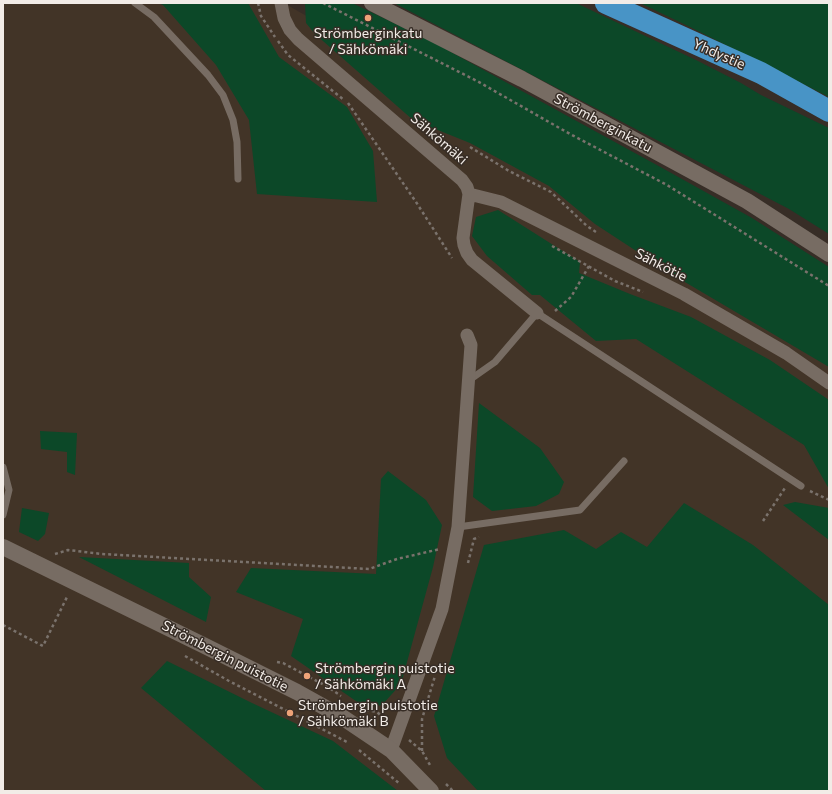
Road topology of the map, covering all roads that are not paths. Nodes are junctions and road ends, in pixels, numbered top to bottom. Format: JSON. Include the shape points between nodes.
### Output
{"nodes":[{"id":1,"x":135,"y":3,"type":"edge"},
{"id":2,"x":281,"y":3,"type":"edge"},
{"id":3,"x":372,"y":3,"type":"edge"},
{"id":4,"x":606,"y":3,"type":"edge"},
{"id":5,"x":829,"y":112,"type":"edge"},
{"id":6,"x":238,"y":179,"type":"dead end"},
{"id":7,"x":469,"y":194,"type":"junction"},
{"id":8,"x":829,"y":254,"type":"edge"},
{"id":9,"x":537,"y":313,"type":"junction"},
{"id":10,"x":467,"y":335,"type":"dead end"},
{"id":11,"x":468,"y":382,"type":"junction"},
{"id":12,"x":829,"y":383,"type":"edge"},
{"id":13,"x":624,"y":461,"type":"dead end"},
{"id":14,"x":3,"y":467,"type":"edge"},
{"id":15,"x":802,"y":486,"type":"road end"},
{"id":16,"x":3,"y":515,"type":"edge"},
{"id":17,"x":458,"y":527,"type":"junction"},
{"id":18,"x":3,"y":546,"type":"edge"},
{"id":19,"x":391,"y":750,"type":"junction"},
{"id":20,"x":431,"y":791,"type":"edge"}],
"edges":[{"from":1,"to":6,"type":"lane","via":[[154,17],[208,75],[223,95],[233,120],[237,142]]},
{"from":2,"to":7,"type":"street","name":"Sähkömäki","via":[[284,18],[298,39],[462,180]]},
{"from":3,"to":8,"type":"street","name":"Strömberginkatu","via":[[522,79],[747,201]]},
{"from":4,"to":5,"type":"highway","name":"Yhdystie","via":[[760,73]]},
{"from":7,"to":9,"type":"street","via":[[463,238],[467,253],[472,260]]},
{"from":7,"to":12,"type":"street","name":"Sähkötie","via":[[500,202],[684,294],[786,353]]},
{"from":9,"to":11,"type":"lane","via":[[495,362]]},
{"from":9,"to":15,"type":"lane"},
{"from":10,"to":11,"type":"street","via":[[471,345]]},
{"from":11,"to":17,"type":"street"},
{"from":13,"to":17,"type":"lane","via":[[580,510]]},
{"from":14,"to":16,"type":"lane","via":[[9,490]]},
{"from":17,"to":19,"type":"street","via":[[442,609]]},
{"from":18,"to":19,"type":"street","name":"Strömbergin puistotie","via":[[304,696],[342,717]]},
{"from":19,"to":20,"type":"street","name":"Strömbergin puistotie"}]}
